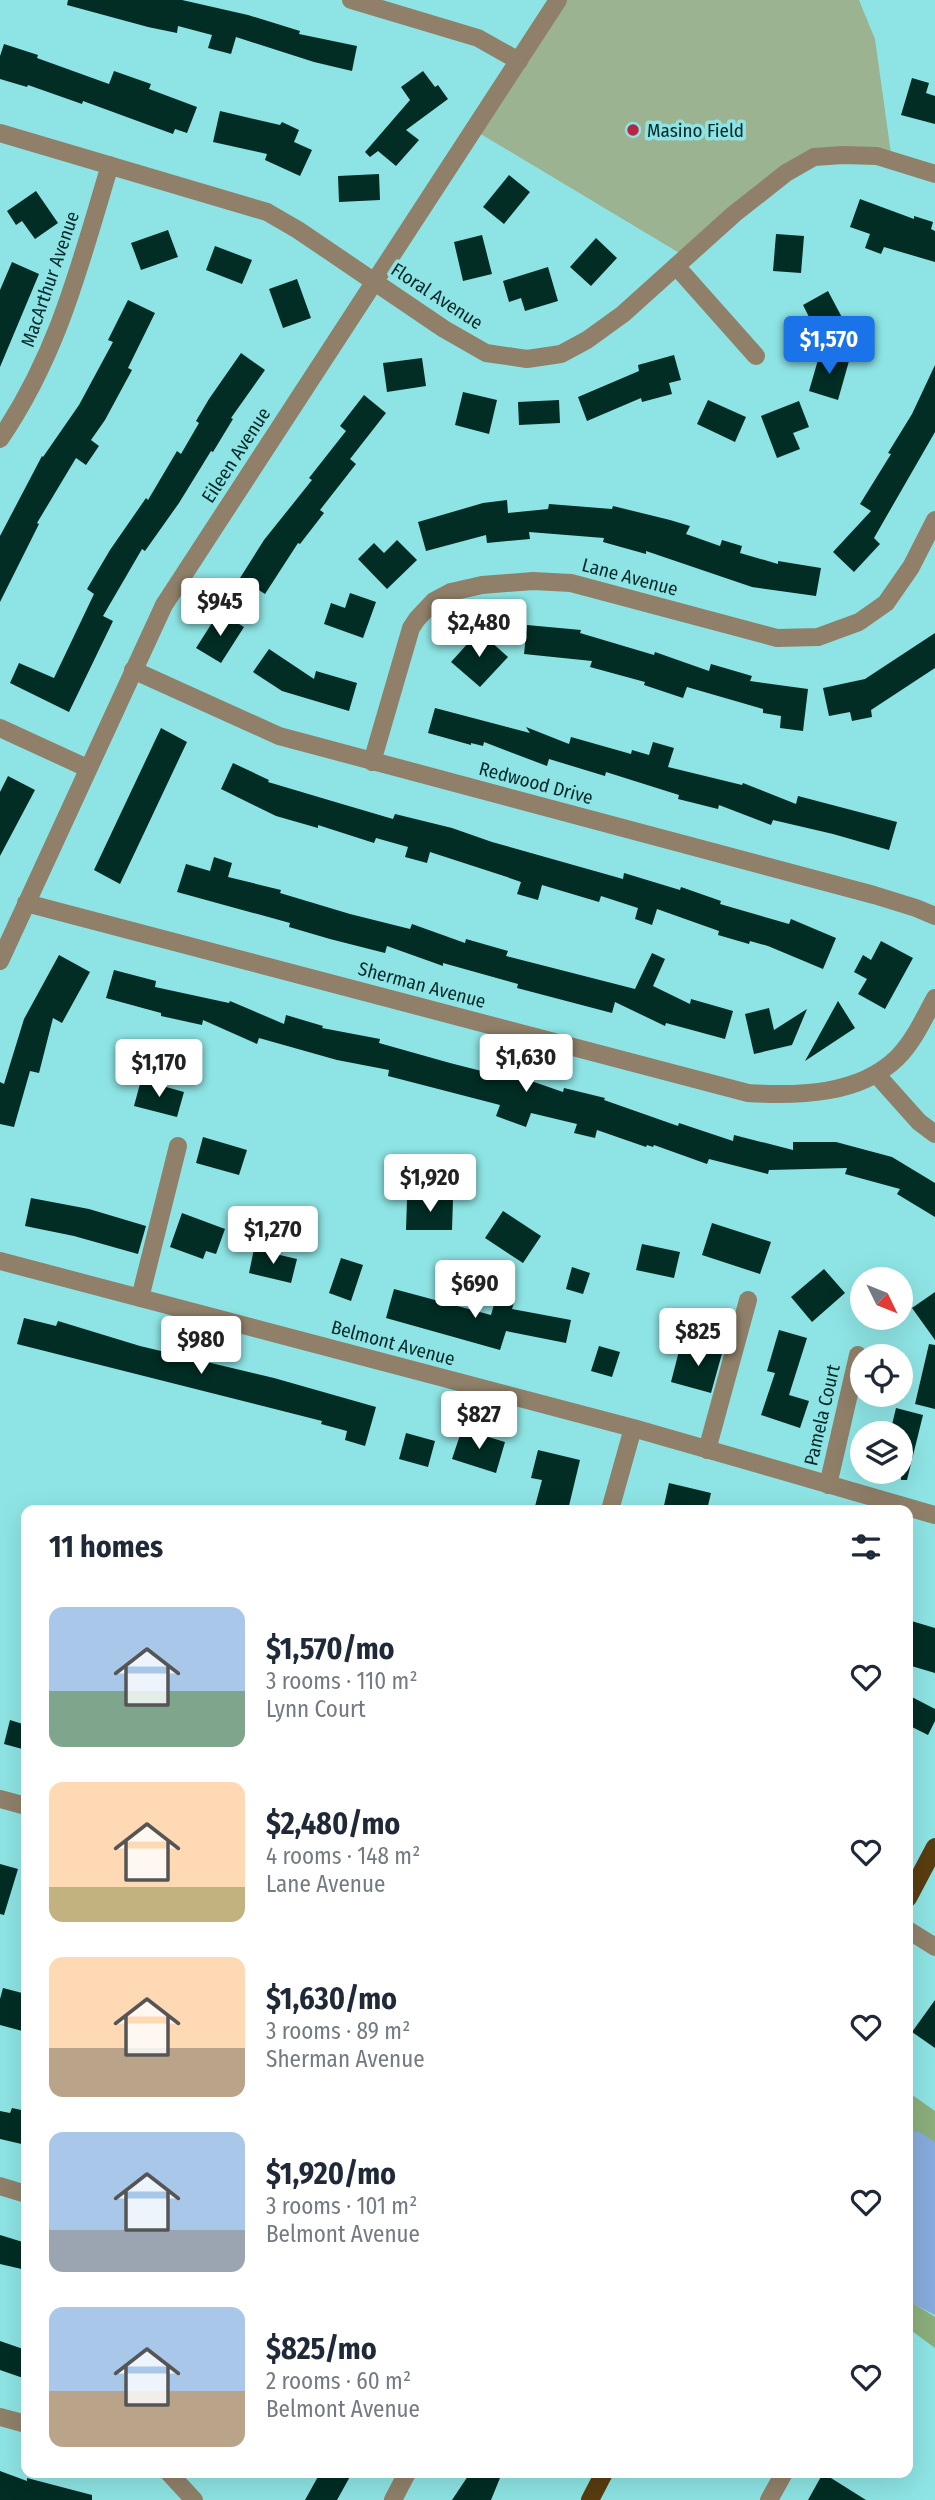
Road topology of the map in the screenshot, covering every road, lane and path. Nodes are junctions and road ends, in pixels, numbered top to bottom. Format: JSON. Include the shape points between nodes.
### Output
{"nodes":[{"id":1,"x":351,"y":0,"type":"edge"},
{"id":2,"x":558,"y":0,"type":"edge"},
{"id":3,"x":519,"y":61,"type":"junction"},
{"id":4,"x":0,"y":133,"type":"edge"},
{"id":5,"x":110,"y":165,"type":"junction"},
{"id":6,"x":935,"y":174,"type":"edge"},
{"id":7,"x":676,"y":266,"type":"junction"},
{"id":8,"x":375,"y":281,"type":"junction"},
{"id":9,"x":756,"y":356,"type":"dead end"},
{"id":10,"x":0,"y":439,"type":"edge"},
{"id":11,"x":935,"y":520,"type":"edge"},
{"id":12,"x":133,"y":670,"type":"junction"},
{"id":13,"x":0,"y":728,"type":"edge"},
{"id":14,"x":372,"y":762,"type":"junction"},
{"id":15,"x":87,"y":768,"type":"junction"},
{"id":16,"x":26,"y":903,"type":"junction"},
{"id":17,"x":935,"y":916,"type":"edge"},
{"id":18,"x":0,"y":961,"type":"edge"},
{"id":19,"x":935,"y":998,"type":"edge"},
{"id":20,"x":877,"y":1075,"type":"junction"},
{"id":21,"x":935,"y":1134,"type":"edge"},
{"id":22,"x":178,"y":1146,"type":"dead end"},
{"id":23,"x":0,"y":1261,"type":"edge"},
{"id":24,"x":141,"y":1298,"type":"junction"},
{"id":25,"x":748,"y":1300,"type":"dead end"},
{"id":26,"x":850,"y":1390,"type":"edge"},
{"id":27,"x":633,"y":1429,"type":"junction"},
{"id":28,"x":707,"y":1450,"type":"junction"},
{"id":29,"x":828,"y":1485,"type":"junction"},
{"id":30,"x":611,"y":1505,"type":"edge"},
{"id":31,"x":899,"y":1505,"type":"edge"},
{"id":32,"x":913,"y":1509,"type":"edge"},
{"id":33,"x":935,"y":1515,"type":"edge"},
{"id":34,"x":0,"y":1799,"type":"edge"},
{"id":35,"x":21,"y":1805,"type":"edge"},
{"id":36,"x":935,"y":1847,"type":"edge"},
{"id":37,"x":913,"y":1889,"type":"edge"},
{"id":38,"x":913,"y":1933,"type":"edge"},
{"id":39,"x":935,"y":1947,"type":"edge"},
{"id":40,"x":0,"y":2186,"type":"edge"},
{"id":41,"x":21,"y":2192,"type":"edge"},
{"id":42,"x":0,"y":2417,"type":"edge"},
{"id":43,"x":21,"y":2423,"type":"edge"},
{"id":44,"x":174,"y":2478,"type":"edge"},
{"id":45,"x":404,"y":2478,"type":"edge"},
{"id":46,"x":601,"y":2478,"type":"edge"},
{"id":47,"x":781,"y":2478,"type":"edge"},
{"id":48,"x":194,"y":2500,"type":"edge"},
{"id":49,"x":393,"y":2500,"type":"edge"},
{"id":50,"x":590,"y":2500,"type":"edge"},
{"id":51,"x":769,"y":2500,"type":"edge"}],
"edges":[{"from":1,"to":3,"type":"street","via":[[478,38]]},
{"from":2,"to":3,"type":"street","name":"Eileen Avenue"},
{"from":3,"to":8,"type":"street","name":"Eileen Avenue"},
{"from":4,"to":5,"type":"street","name":"Floral Avenue"},
{"from":5,"to":8,"type":"street","name":"Floral Avenue","via":[[267,212]]},
{"from":5,"to":10,"type":"street","name":"MacArthur Avenue","via":[[62,321],[18,413]]},
{"from":6,"to":7,"type":"street","name":"Floral Avenue","via":[[877,156],[814,157],[775,181]]},
{"from":7,"to":8,"type":"street","name":"Floral Avenue","via":[[587,340],[561,354],[527,359],[486,353]]},
{"from":7,"to":9,"type":"street"},
{"from":8,"to":12,"type":"street","name":"Eileen Avenue","via":[[177,583]]},
{"from":11,"to":14,"type":"street","name":"Lane Avenue","via":[[886,603],[859,622],[818,637],[776,638],[571,583],[533,580],[451,592],[434,601],[411,628]]},
{"from":12,"to":14,"type":"street","name":"Redwood Drive","via":[[279,736]]},
{"from":12,"to":15,"type":"street","name":"Eileen Avenue"},
{"from":13,"to":15,"type":"street"},
{"from":14,"to":17,"type":"street","name":"Redwood Drive","via":[[874,895]]},
{"from":15,"to":16,"type":"street","name":"Eileen Avenue"},
{"from":16,"to":18,"type":"street","name":"Eileen Avenue"},
{"from":16,"to":20,"type":"street","name":"Sherman Avenue","via":[[748,1093],[833,1090]]},
{"from":19,"to":20,"type":"street","name":"Sherman Avenue","via":[[899,1056]]},
{"from":20,"to":21,"type":"street"},
{"from":22,"to":24,"type":"street"},
{"from":23,"to":24,"type":"street","name":"Belmont Avenue"},
{"from":24,"to":27,"type":"street","name":"Belmont Avenue"},
{"from":25,"to":28,"type":"street"},
{"from":26,"to":29,"type":"street","name":"Pamela Court"},
{"from":27,"to":28,"type":"street","name":"Belmont Avenue"},
{"from":27,"to":30,"type":"street"},
{"from":28,"to":29,"type":"street","name":"Belmont Avenue"},
{"from":29,"to":31,"type":"street","name":"Belmont Avenue"},
{"from":32,"to":33,"type":"street","name":"Belmont Avenue"},
{"from":34,"to":35,"type":"street"},
{"from":36,"to":37,"type":"main road"},
{"from":38,"to":39,"type":"street"},
{"from":40,"to":41,"type":"street"},
{"from":42,"to":43,"type":"street"},
{"from":44,"to":48,"type":"street"},
{"from":45,"to":49,"type":"street"},
{"from":46,"to":50,"type":"main road"},
{"from":47,"to":51,"type":"street"}]}
